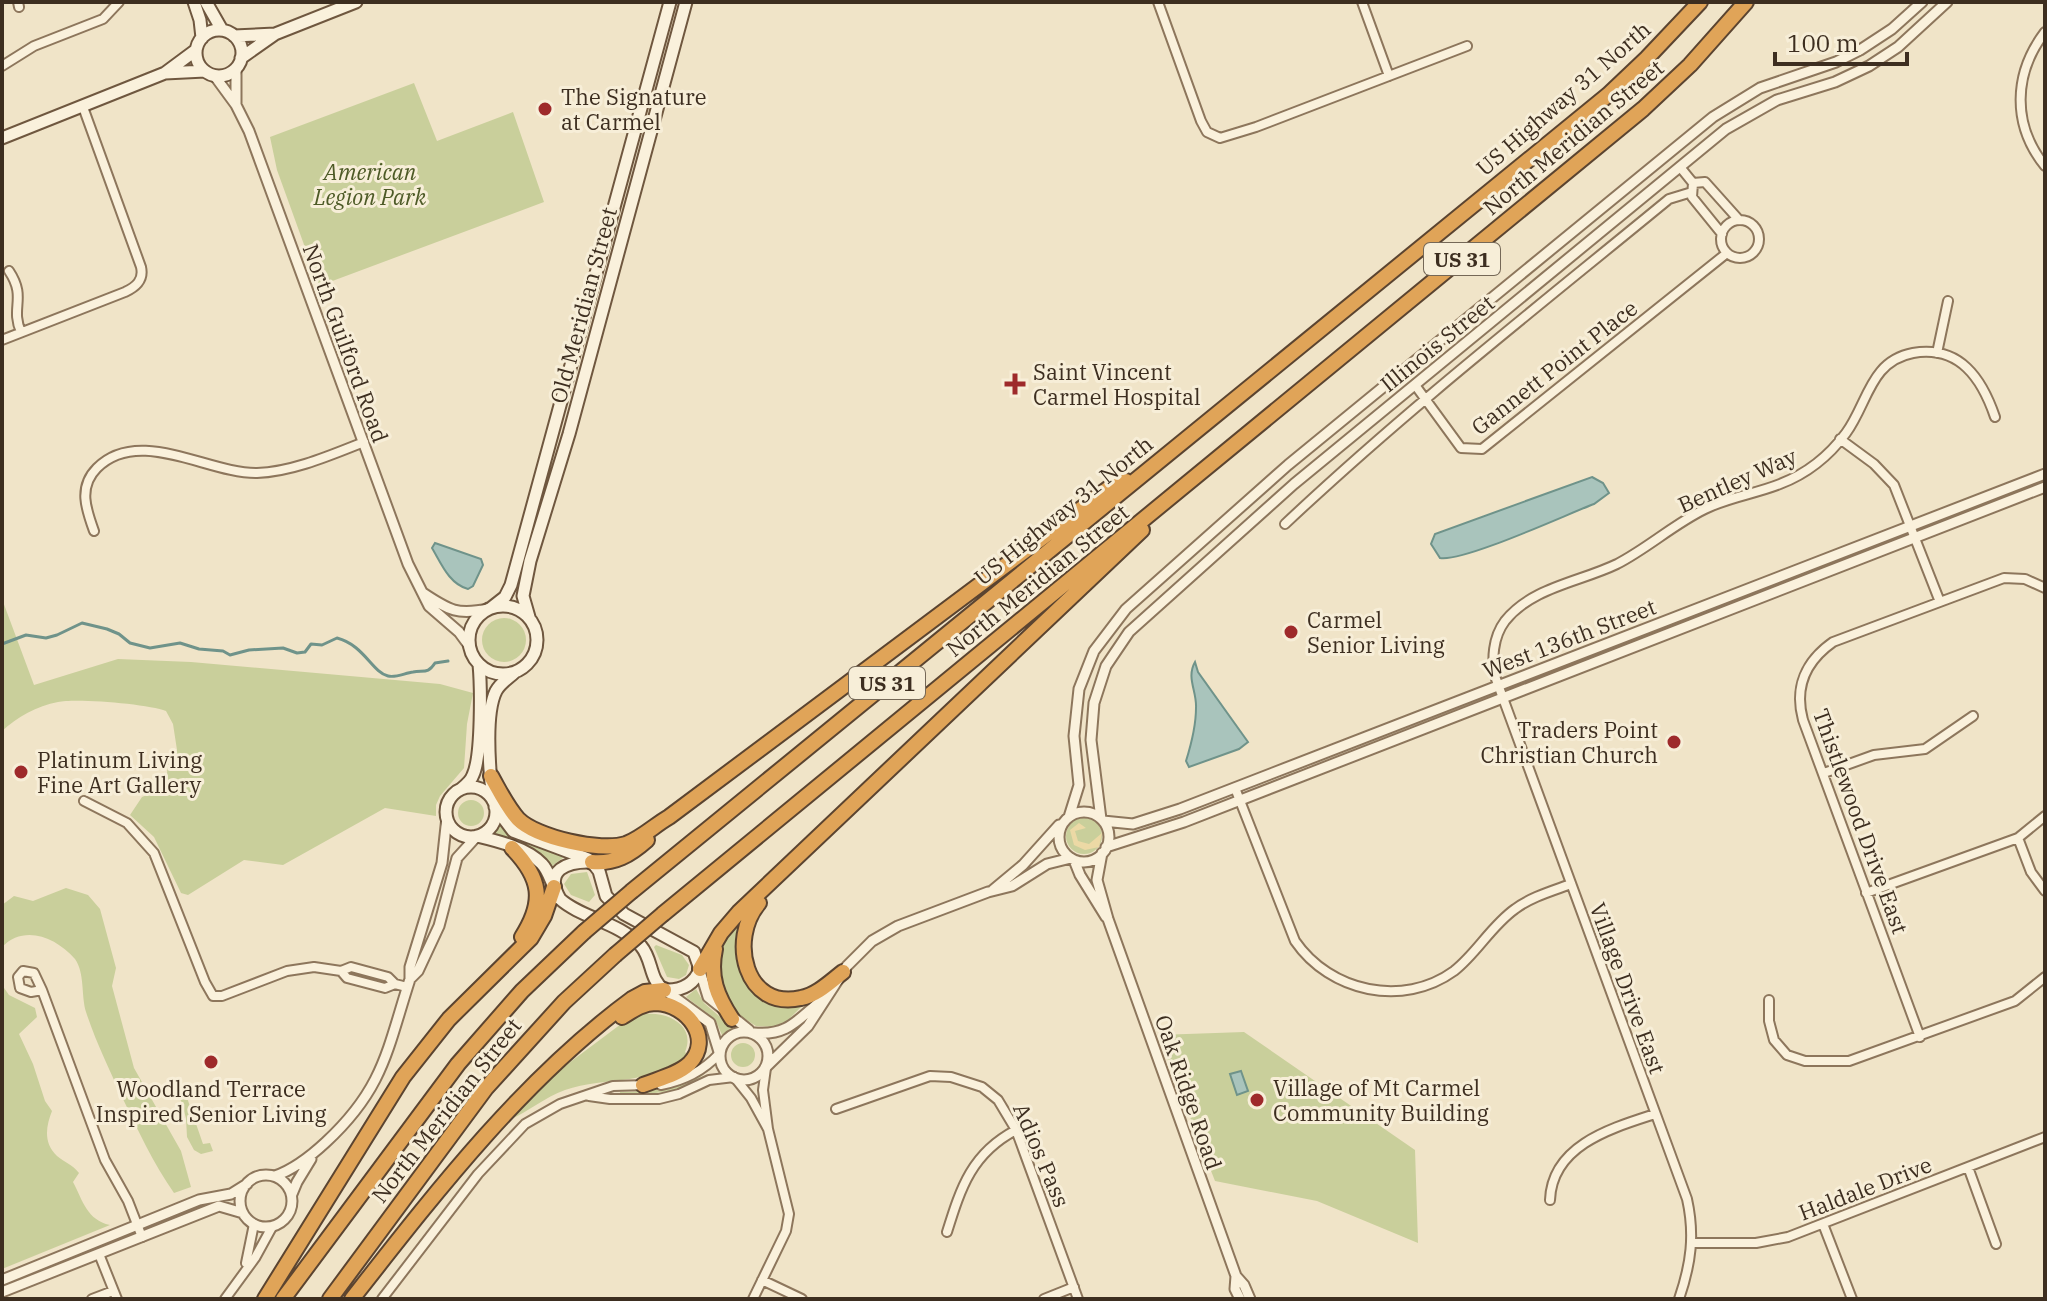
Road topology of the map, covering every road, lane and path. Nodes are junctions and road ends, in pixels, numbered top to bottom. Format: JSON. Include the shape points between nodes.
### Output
{"nodes":[{"id":1,"x":119,"y":2,"type":"edge"},
{"id":2,"x":194,"y":2,"type":"edge"},
{"id":3,"x":206,"y":2,"type":"edge"},
{"id":4,"x":356,"y":2,"type":"edge"},
{"id":5,"x":670,"y":2,"type":"edge"},
{"id":6,"x":686,"y":2,"type":"edge"},
{"id":7,"x":1158,"y":2,"type":"edge"},
{"id":8,"x":1362,"y":2,"type":"edge"},
{"id":9,"x":1700,"y":2,"type":"edge"},
{"id":10,"x":1746,"y":2,"type":"edge"},
{"id":11,"x":1922,"y":2,"type":"edge"},
{"id":12,"x":1947,"y":2,"type":"edge"},
{"id":13,"x":222,"y":30,"type":"junction"},
{"id":14,"x":2045,"y":32,"type":"edge"},
{"id":15,"x":275,"y":34,"type":"junction"},
{"id":16,"x":234,"y":36,"type":"junction"},
{"id":17,"x":202,"y":38,"type":"junction"},
{"id":18,"x":1467,"y":46,"type":"dead end"},
{"id":19,"x":196,"y":50,"type":"junction"},
{"id":20,"x":239,"y":63,"type":"junction"},
{"id":21,"x":2,"y":66,"type":"edge"},
{"id":22,"x":165,"y":73,"type":"junction"},
{"id":23,"x":210,"y":73,"type":"junction"},
{"id":24,"x":1389,"y":76,"type":"junction"},
{"id":25,"x":236,"y":105,"type":"junction"},
{"id":26,"x":83,"y":107,"type":"junction"},
{"id":27,"x":2,"y":138,"type":"edge"},
{"id":28,"x":2045,"y":166,"type":"edge"},
{"id":29,"x":1680,"y":167,"type":"junction"},
{"id":30,"x":1692,"y":188,"type":"junction"},
{"id":31,"x":1739,"y":220,"type":"junction"},
{"id":32,"x":1722,"y":234,"type":"junction"},
{"id":33,"x":1727,"y":253,"type":"junction"},
{"id":34,"x":9,"y":271,"type":"dead end"},
{"id":35,"x":1948,"y":301,"type":"dead end"},
{"id":36,"x":580,"y":326,"type":"junction"},
{"id":37,"x":597,"y":330,"type":"junction"},
{"id":38,"x":21,"y":332,"type":"junction"},
{"id":39,"x":2,"y":340,"type":"edge"},
{"id":40,"x":1937,"y":353,"type":"junction"},
{"id":41,"x":1415,"y":385,"type":"junction"},
{"id":42,"x":1427,"y":398,"type":"junction"},
{"id":43,"x":1995,"y":417,"type":"dead end"},
{"id":44,"x":1840,"y":439,"type":"junction"},
{"id":45,"x":364,"y":442,"type":"junction"},
{"id":46,"x":542,"y":467,"type":"junction"},
{"id":47,"x":2045,"y":474,"type":"edge"},
{"id":48,"x":1142,"y":475,"type":"junction"},
{"id":49,"x":2045,"y":487,"type":"edge"},
{"id":50,"x":1166,"y":503,"type":"junction"},
{"id":51,"x":546,"y":513,"type":"junction"},
{"id":52,"x":1285,"y":524,"type":"dead end"},
{"id":53,"x":94,"y":531,"type":"dead end"},
{"id":54,"x":1913,"y":532,"type":"junction"},
{"id":55,"x":2045,"y":588,"type":"edge"},
{"id":56,"x":423,"y":593,"type":"junction"},
{"id":57,"x":1940,"y":602,"type":"junction"},
{"id":58,"x":490,"y":608,"type":"junction"},
{"id":59,"x":529,"y":617,"type":"junction"},
{"id":60,"x":470,"y":647,"type":"junction"},
{"id":61,"x":479,"y":664,"type":"junction"},
{"id":62,"x":515,"y":672,"type":"junction"},
{"id":63,"x":1501,"y":692,"type":"junction"},
{"id":64,"x":1973,"y":716,"type":"dead end"},
{"id":65,"x":1824,"y":773,"type":"junction"},
{"id":66,"x":491,"y":776,"type":"junction"},
{"id":67,"x":1235,"y":788,"type":"junction"},
{"id":68,"x":460,"y":790,"type":"junction"},
{"id":69,"x":1239,"y":800,"type":"junction"},
{"id":70,"x":84,"y":801,"type":"dead end"},
{"id":71,"x":495,"y":805,"type":"junction"},
{"id":72,"x":2045,"y":816,"type":"edge"},
{"id":73,"x":447,"y":817,"type":"junction"},
{"id":74,"x":669,"y":817,"type":"junction"},
{"id":75,"x":1067,"y":818,"type":"junction"},
{"id":76,"x":1102,"y":820,"type":"junction"},
{"id":77,"x":477,"y":836,"type":"junction"},
{"id":78,"x":2018,"y":838,"type":"junction"},
{"id":79,"x":512,"y":848,"type":"junction"},
{"id":80,"x":1104,"y":850,"type":"junction"},
{"id":81,"x":1073,"y":859,"type":"junction"},
{"id":82,"x":592,"y":862,"type":"junction"},
{"id":83,"x":786,"y":868,"type":"junction"},
{"id":84,"x":1571,"y":884,"type":"junction"},
{"id":85,"x":554,"y":887,"type":"junction"},
{"id":86,"x":632,"y":891,"type":"joint"},
{"id":87,"x":991,"y":891,"type":"junction"},
{"id":88,"x":2045,"y":891,"type":"edge"},
{"id":89,"x":1866,"y":893,"type":"junction"},
{"id":90,"x":1108,"y":919,"type":"junction"},
{"id":91,"x":718,"y":937,"type":"junction"},
{"id":92,"x":700,"y":970,"type":"junction"},
{"id":93,"x":495,"y":972,"type":"junction"},
{"id":94,"x":843,"y":972,"type":"junction"},
{"id":95,"x":2045,"y":977,"type":"edge"},
{"id":96,"x":409,"y":983,"type":"junction"},
{"id":97,"x":42,"y":990,"type":"dead end"},
{"id":98,"x":665,"y":991,"type":"junction"},
{"id":99,"x":825,"y":998,"type":"junction"},
{"id":100,"x":1769,"y":1000,"type":"dead end"},
{"id":101,"x":732,"y":1019,"type":"junction"},
{"id":102,"x":596,"y":1029,"type":"junction"},
{"id":103,"x":753,"y":1033,"type":"junction"},
{"id":104,"x":1920,"y":1037,"type":"junction"},
{"id":105,"x":719,"y":1053,"type":"junction"},
{"id":106,"x":766,"y":1067,"type":"junction"},
{"id":107,"x":734,"y":1078,"type":"junction"},
{"id":108,"x":643,"y":1085,"type":"junction"},
{"id":109,"x":588,"y":1095,"type":"junction"},
{"id":110,"x":836,"y":1109,"type":"dead end"},
{"id":111,"x":1655,"y":1114,"type":"junction"},
{"id":112,"x":768,"y":1129,"type":"junction"},
{"id":113,"x":1016,"y":1130,"type":"junction"},
{"id":114,"x":2045,"y":1137,"type":"edge"},
{"id":115,"x":318,"y":1150,"type":"junction"},
{"id":116,"x":1968,"y":1167,"type":"junction"},
{"id":117,"x":275,"y":1176,"type":"junction"},
{"id":118,"x":247,"y":1184,"type":"junction"},
{"id":119,"x":292,"y":1194,"type":"junction"},
{"id":120,"x":1550,"y":1200,"type":"dead end"},
{"id":121,"x":243,"y":1213,"type":"junction"},
{"id":122,"x":254,"y":1224,"type":"junction"},
{"id":123,"x":1823,"y":1224,"type":"junction"},
{"id":124,"x":138,"y":1226,"type":"junction"},
{"id":125,"x":272,"y":1227,"type":"junction"},
{"id":126,"x":947,"y":1232,"type":"dead end"},
{"id":127,"x":142,"y":1237,"type":"junction"},
{"id":128,"x":1692,"y":1243,"type":"junction"},
{"id":129,"x":1996,"y":1244,"type":"dead end"},
{"id":130,"x":99,"y":1254,"type":"junction"},
{"id":131,"x":244,"y":1271,"type":"junction"},
{"id":132,"x":1236,"y":1276,"type":"junction"},
{"id":133,"x":2,"y":1280,"type":"edge"},
{"id":134,"x":762,"y":1280,"type":"junction"},
{"id":135,"x":1074,"y":1287,"type":"junction"},
{"id":136,"x":2,"y":1292,"type":"edge"},
{"id":137,"x":115,"y":1295,"type":"edge"},
{"id":138,"x":92,"y":1299,"type":"edge"},
{"id":139,"x":225,"y":1299,"type":"edge"},
{"id":140,"x":265,"y":1299,"type":"edge"},
{"id":141,"x":283,"y":1299,"type":"edge"},
{"id":142,"x":330,"y":1299,"type":"edge"},
{"id":143,"x":352,"y":1299,"type":"edge"},
{"id":144,"x":382,"y":1299,"type":"edge"},
{"id":145,"x":753,"y":1299,"type":"edge"},
{"id":146,"x":802,"y":1299,"type":"edge"},
{"id":147,"x":1044,"y":1299,"type":"edge"},
{"id":148,"x":1078,"y":1299,"type":"edge"},
{"id":149,"x":1240,"y":1299,"type":"edge"},
{"id":150,"x":1250,"y":1299,"type":"edge"},
{"id":151,"x":1679,"y":1299,"type":"edge"},
{"id":152,"x":1852,"y":1299,"type":"edge"}],
"edges":[{"from":1,"to":21,"type":"street","via":[[103,19],[34,46]]},
{"from":2,"to":17,"type":"main road"},
{"from":3,"to":13,"type":"main road"},
{"from":4,"to":15,"type":"main road"},
{"from":5,"to":36,"type":"main road","name":"Old Meridian Street"},
{"from":6,"to":37,"type":"main road","name":"Old Meridian Street"},
{"from":7,"to":24,"type":"street","via":[[1201,121],[1213,137],[1256,127]]},
{"from":8,"to":24,"type":"street"},
{"from":9,"to":48,"type":"highway","name":"US Highway 31 North","number":"US 31","via":[[1608,95]]},
{"from":10,"to":50,"type":"highway","name":"North Meridian Street","number":"US 31","via":[[1643,109]]},
{"from":11,"to":75,"type":"street","name":"Illinois Street","via":[[1860,50],[1773,83],[1724,109],[1303,453],[1135,600],[1101,640],[1079,689],[1074,736],[1079,785]]},
{"from":12,"to":29,"type":"street","name":"Illinois Street","via":[[1878,61],[1757,110]]},
{"from":13,"to":16,"type":"main road"},
{"from":13,"to":17,"type":"main road"},
{"from":14,"to":28,"type":"street","via":[[2028,61],[2020,102],[2025,132]]},
{"from":15,"to":16,"type":"main road"},
{"from":15,"to":20,"type":"main road"},
{"from":16,"to":20,"type":"main road","via":[[241,46]]},
{"from":17,"to":19,"type":"main road"},
{"from":18,"to":24,"type":"street"},
{"from":19,"to":22,"type":"main road"},
{"from":19,"to":23,"type":"main road","via":[[198,62]]},
{"from":20,"to":23,"type":"main road","via":[[226,75]]},
{"from":20,"to":25,"type":"street","name":"North Guilford Road"},
{"from":22,"to":23,"type":"main road"},
{"from":22,"to":26,"type":"main road"},
{"from":23,"to":25,"type":"street","name":"North Guilford Road"},
{"from":25,"to":45,"type":"street","name":"North Guilford Road"},
{"from":26,"to":27,"type":"main road"},
{"from":26,"to":38,"type":"street","via":[[142,273],[131,289]]},
{"from":29,"to":30,"type":"street"},
{"from":29,"to":41,"type":"street","name":"Illinois Street"},
{"from":30,"to":31,"type":"street","via":[[1705,182]]},
{"from":30,"to":32,"type":"street","via":[[1692,197]]},
{"from":30,"to":42,"type":"street","via":[[1669,199]]},
{"from":31,"to":32,"type":"street"},
{"from":31,"to":33,"type":"street","via":[[1756,228],[1757,247],[1744,258]]},
{"from":32,"to":33,"type":"street"},
{"from":33,"to":42,"type":"street","name":"Gannett Point Place","via":[[1482,449],[1461,448]]},
{"from":34,"to":38,"type":"street","via":[[19,289],[16,320]]},
{"from":35,"to":40,"type":"street"},
{"from":36,"to":37,"type":"main road"},
{"from":36,"to":46,"type":"main road","name":"Old Meridian Street"},
{"from":37,"to":51,"type":"main road","name":"Old Meridian Street"},
{"from":38,"to":39,"type":"street"},
{"from":40,"to":43,"type":"street","via":[[1973,372]]},
{"from":40,"to":44,"type":"street","name":"Bentley Way","via":[[1915,352],[1878,372]]},
{"from":41,"to":42,"type":"street","name":"Gannett Point Place"},
{"from":41,"to":76,"type":"street","name":"Illinois Street","via":[[1277,498],[1123,639],[1100,679],[1092,716]]},
{"from":42,"to":52,"type":"street"},
{"from":44,"to":54,"type":"street","via":[[1894,485]]},
{"from":44,"to":63,"type":"street","name":"Bentley Way","via":[[1794,478],[1709,507],[1621,562],[1526,602],[1499,632],[1494,668]]},
{"from":45,"to":53,"type":"street","via":[[262,473],[229,471],[158,452],[137,451],[111,459],[93,473],[85,490]]},
{"from":45,"to":56,"type":"street","name":"North Guilford Road"},
{"from":46,"to":51,"type":"main road"},
{"from":46,"to":58,"type":"main road","name":"Old Meridian Street","via":[[511,585]]},
{"from":47,"to":54,"type":"street","name":"West 136th Street"},
{"from":48,"to":74,"type":"highway","via":[[1109,488]]},
{"from":48,"to":86,"type":"highway","name":"US Highway 31 North","number":"US 31"},
{"from":49,"to":54,"type":"street","name":"West 136th Street"},
{"from":50,"to":83,"type":"highway","via":[[1130,545]]},
{"from":50,"to":142,"type":"highway","name":"North Meridian Street","number":"US 31","bridge":true,"via":[[663,914],[564,1002],[486,1088]]},
{"from":51,"to":59,"type":"main road","name":"Old Meridian Street","via":[[523,592]]},
{"from":54,"to":57,"type":"street"},
{"from":54,"to":63,"type":"street","name":"West 136th Street"},
{"from":55,"to":57,"type":"street","name":"Thistlewood Drive East","via":[[2025,579],[2004,578]]},
{"from":56,"to":58,"type":"street","via":[[457,612]]},
{"from":56,"to":60,"type":"street","name":"North Guilford Road","via":[[429,606]]},
{"from":57,"to":65,"type":"street","name":"Thistlewood Drive East","via":[[1833,642],[1809,664],[1799,702]]},
{"from":58,"to":59,"type":"main road","via":[[514,607]]},
{"from":58,"to":60,"type":"main road","via":[[474,622]]},
{"from":59,"to":62,"type":"main road","via":[[537,633],[536,650]]},
{"from":60,"to":61,"type":"main road"},
{"from":61,"to":62,"type":"main road","via":[[496,673]]},
{"from":61,"to":68,"type":"main road","via":[[476,765]]},
{"from":62,"to":66,"type":"main road","via":[[494,698]]},
{"from":63,"to":67,"type":"street","name":"West 136th Street"},
{"from":63,"to":69,"type":"street","name":"West 136th Street"},
{"from":63,"to":84,"type":"street","name":"Village Drive East"},
{"from":64,"to":65,"type":"street","via":[[1925,749],[1874,755]]},
{"from":65,"to":89,"type":"street","name":"Thistlewood Drive East"},
{"from":66,"to":71,"type":"main road"},
{"from":66,"to":74,"type":"highway","via":[[523,823],[582,845],[628,843]]},
{"from":67,"to":69,"type":"street"},
{"from":67,"to":76,"type":"street","name":"West 136th Street","via":[[1137,823]]},
{"from":68,"to":71,"type":"main road","via":[[480,789]]},
{"from":68,"to":73,"type":"main road","via":[[451,798]]},
{"from":69,"to":80,"type":"street","name":"West 136th Street"},
{"from":69,"to":84,"type":"street","via":[[1295,941],[1322,969],[1362,988],[1393,991],[1436,981],[1463,963],[1518,906]]},
{"from":70,"to":96,"type":"street","via":[[127,823],[154,853],[213,996],[314,967],[351,967],[388,977],[395,984]]},
{"from":71,"to":77,"type":"main road","via":[[490,828]]},
{"from":71,"to":82,"type":"main road","via":[[513,831]]},
{"from":72,"to":78,"type":"street"},
{"from":73,"to":77,"type":"main road","via":[[459,834]]},
{"from":73,"to":96,"type":"street","via":[[442,863]]},
{"from":74,"to":82,"type":"highway","via":[[630,854]]},
{"from":75,"to":76,"type":"street","via":[[1083,812]]},
{"from":75,"to":81,"type":"street","via":[[1059,842]]},
{"from":75,"to":87,"type":"street"},
{"from":76,"to":80,"type":"street","via":[[1109,834]]},
{"from":77,"to":79,"type":"main road"},
{"from":77,"to":96,"type":"street","via":[[457,858],[439,926]]},
{"from":78,"to":88,"type":"street"},
{"from":78,"to":89,"type":"street"},
{"from":79,"to":85,"type":"main road","via":[[542,864]]},
{"from":79,"to":93,"type":"highway","via":[[533,875],[537,901],[526,930]]},
{"from":80,"to":81,"type":"street","via":[[1091,860]]},
{"from":80,"to":90,"type":"street","name":"Oak Ridge Road","via":[[1097,880]]},
{"from":81,"to":87,"type":"street","via":[[1047,864],[1012,886]]},
{"from":81,"to":90,"type":"street","name":"Oak Ridge Road"},
{"from":82,"to":85,"type":"main road","via":[[564,866]]},
{"from":82,"to":92,"type":"main road","via":[[615,906],[654,933],[688,947]]},
{"from":83,"to":91,"type":"highway"},
{"from":83,"to":94,"type":"highway","via":[[744,927],[748,972],[766,992],[792,1000],[816,993]]},
{"from":84,"to":111,"type":"street","name":"Village Drive East"},
{"from":85,"to":93,"type":"highway","via":[[538,929]]},
{"from":85,"to":98,"type":"main road","via":[[563,903],[621,930],[640,945],[655,981]]},
{"from":86,"to":141,"type":"highway","name":"North Meridian Street","number":"US 31","bridge":true,"via":[[522,991],[458,1064]]},
{"from":87,"to":94,"type":"street","via":[[883,934]]},
{"from":89,"to":104,"type":"street","name":"Thistlewood Drive East"},
{"from":90,"to":132,"type":"street","name":"Oak Ridge Road"},
{"from":91,"to":92,"type":"highway"},
{"from":91,"to":101,"type":"highway","via":[[713,979]]},
{"from":92,"to":98,"type":"main road","via":[[687,986]]},
{"from":92,"to":101,"type":"street","via":[[708,997]]},
{"from":93,"to":140,"type":"highway","via":[[403,1077]]},
{"from":94,"to":99,"type":"street"},
{"from":95,"to":104,"type":"street","via":[[2015,1001]]},
{"from":96,"to":115,"type":"street","via":[[374,1085]]},
{"from":97,"to":124,"type":"street","via":[[105,1160]]},
{"from":98,"to":102,"type":"highway","via":[[637,996]]},
{"from":98,"to":105,"type":"street","via":[[710,1023]]},
{"from":99,"to":103,"type":"street","via":[[787,1029]]},
{"from":99,"to":106,"type":"street","via":[[808,1026]]},
{"from":100,"to":104,"type":"street","via":[[1777,1045],[1805,1061],[1849,1061]]},
{"from":101,"to":103,"type":"street"},
{"from":102,"to":108,"type":"highway","via":[[649,1004],[671,1006],[692,1021],[700,1037],[695,1057],[679,1071]]},
{"from":102,"to":143,"type":"highway","via":[[508,1111]]},
{"from":103,"to":105,"type":"street","via":[[731,1035]]},
{"from":103,"to":106,"type":"street","via":[[767,1049]]},
{"from":105,"to":107,"type":"street","via":[[722,1067]]},
{"from":105,"to":108,"type":"street","via":[[682,1079]]},
{"from":106,"to":107,"type":"street","via":[[752,1079]]},
{"from":106,"to":112,"type":"street"},
{"from":107,"to":109,"type":"street","via":[[710,1079],[659,1099]]},
{"from":107,"to":112,"type":"street"},
{"from":108,"to":109,"type":"street","via":[[613,1086]]},
{"from":109,"to":144,"type":"street","via":[[545,1110],[516,1131]]},
{"from":110,"to":113,"type":"street","name":"Adios Pass","via":[[919,1079],[951,1077],[982,1087],[998,1100]]},
{"from":111,"to":120,"type":"street","via":[[1597,1135],[1572,1153],[1553,1177]]},
{"from":111,"to":128,"type":"street","name":"Village Drive East","via":[[1687,1199]]},
{"from":112,"to":134,"type":"street","via":[[789,1218]]},
{"from":113,"to":126,"type":"street","via":[[976,1161]]},
{"from":113,"to":135,"type":"street","name":"Adios Pass"},
{"from":114,"to":116,"type":"street","name":"Haldale Drive"},
{"from":115,"to":117,"type":"street"},
{"from":115,"to":119,"type":"street"},
{"from":116,"to":123,"type":"street","name":"Haldale Drive"},
{"from":116,"to":129,"type":"street"},
{"from":117,"to":118,"type":"street","via":[[260,1176]]},
{"from":117,"to":119,"type":"street"},
{"from":118,"to":121,"type":"street","via":[[240,1198]]},
{"from":118,"to":124,"type":"street"},
{"from":119,"to":125,"type":"street","via":[[287,1218]]},
{"from":121,"to":122,"type":"street"},
{"from":121,"to":127,"type":"street","via":[[219,1206]]},
{"from":122,"to":125,"type":"street"},
{"from":122,"to":131,"type":"street"},
{"from":123,"to":128,"type":"street","name":"Haldale Drive","via":[[1772,1241]]},
{"from":123,"to":152,"type":"street"},
{"from":124,"to":127,"type":"street"},
{"from":124,"to":133,"type":"street"},
{"from":125,"to":131,"type":"street"},
{"from":127,"to":130,"type":"street"},
{"from":128,"to":151,"type":"street","name":"Village Drive East"},
{"from":130,"to":136,"type":"street"},
{"from":130,"to":137,"type":"street"},
{"from":131,"to":139,"type":"street"},
{"from":132,"to":149,"type":"street","name":"Oak Ridge Road"},
{"from":132,"to":150,"type":"street","name":"Oak Ridge Road"},
{"from":134,"to":145,"type":"street"},
{"from":134,"to":146,"type":"street"},
{"from":135,"to":147,"type":"street"},
{"from":135,"to":148,"type":"street","name":"Adios Pass"},
{"from":137,"to":138,"type":"street"}]}
